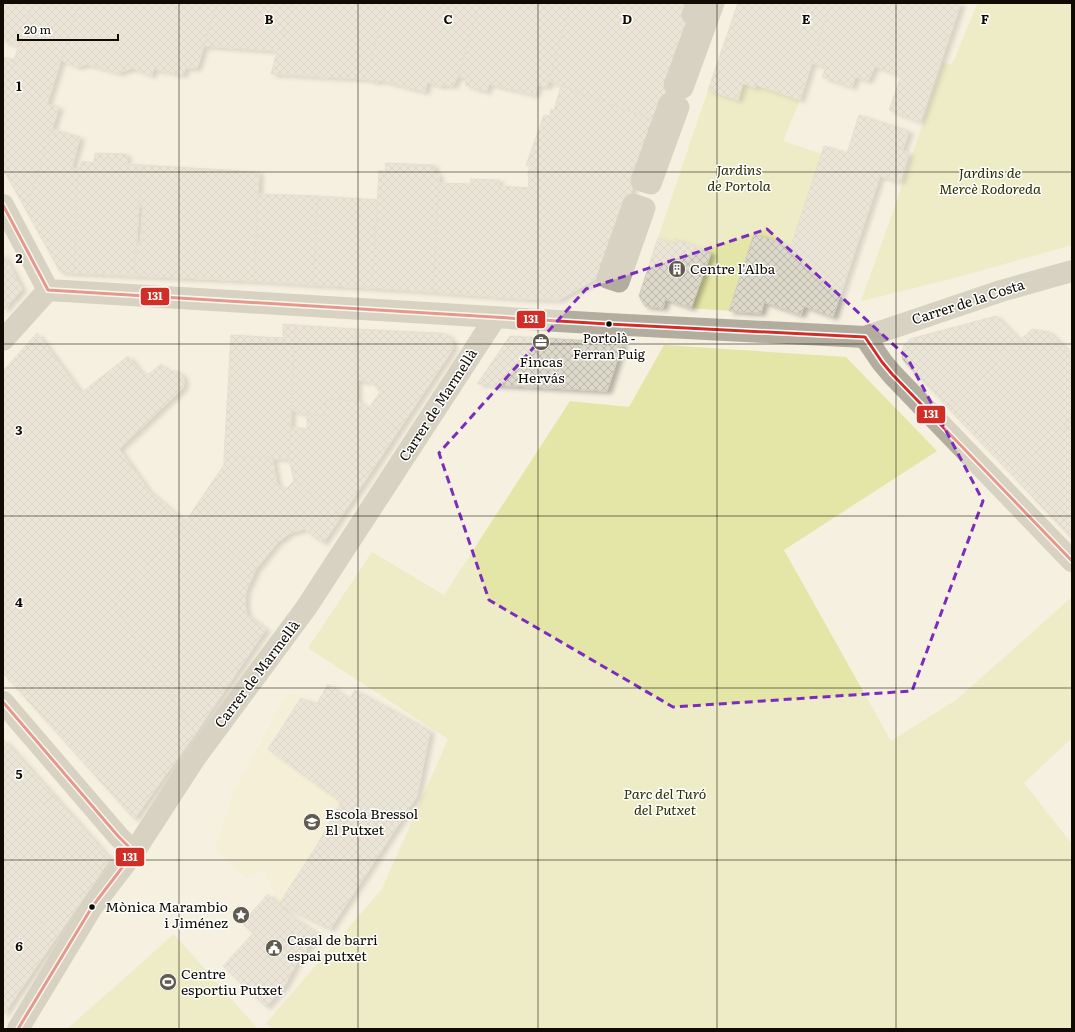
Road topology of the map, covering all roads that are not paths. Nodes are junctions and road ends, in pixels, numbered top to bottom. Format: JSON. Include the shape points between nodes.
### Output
{"nodes":[{"id":1,"x":696,"y":3,"type":"edge"},
{"id":2,"x":714,"y":3,"type":"edge"},
{"id":3,"x":3,"y":205,"type":"edge"},
{"id":4,"x":1072,"y":271,"type":"edge"},
{"id":5,"x":48,"y":290,"type":"junction"},
{"id":6,"x":495,"y":318,"type":"junction"},
{"id":7,"x":865,"y":336,"type":"junction"},
{"id":8,"x":3,"y":340,"type":"edge"},
{"id":9,"x":1072,"y":561,"type":"edge"},
{"id":10,"x":3,"y":702,"type":"edge"},
{"id":11,"x":134,"y":852,"type":"junction"},
{"id":12,"x":18,"y":1029,"type":"edge"}],
"edges":[{"from":1,"to":2,"type":"street","via":[[692,15],[698,17],[674,85],[683,88]]},
{"from":3,"to":5,"type":"street"},
{"from":4,"to":7,"type":"street","name":"Carrer de la Costa","via":[[1001,291]]},
{"from":5,"to":6,"type":"street"},
{"from":5,"to":8,"type":"street"},
{"from":6,"to":7,"type":"street"},
{"from":6,"to":11,"type":"street","name":"Carrer de Marmellà","via":[[306,608],[195,758]]},
{"from":7,"to":9,"type":"street","via":[[892,374]]},
{"from":10,"to":11,"type":"street"},
{"from":11,"to":12,"type":"street","name":"Carrer de Marmellà","via":[[92,907]]}]}
